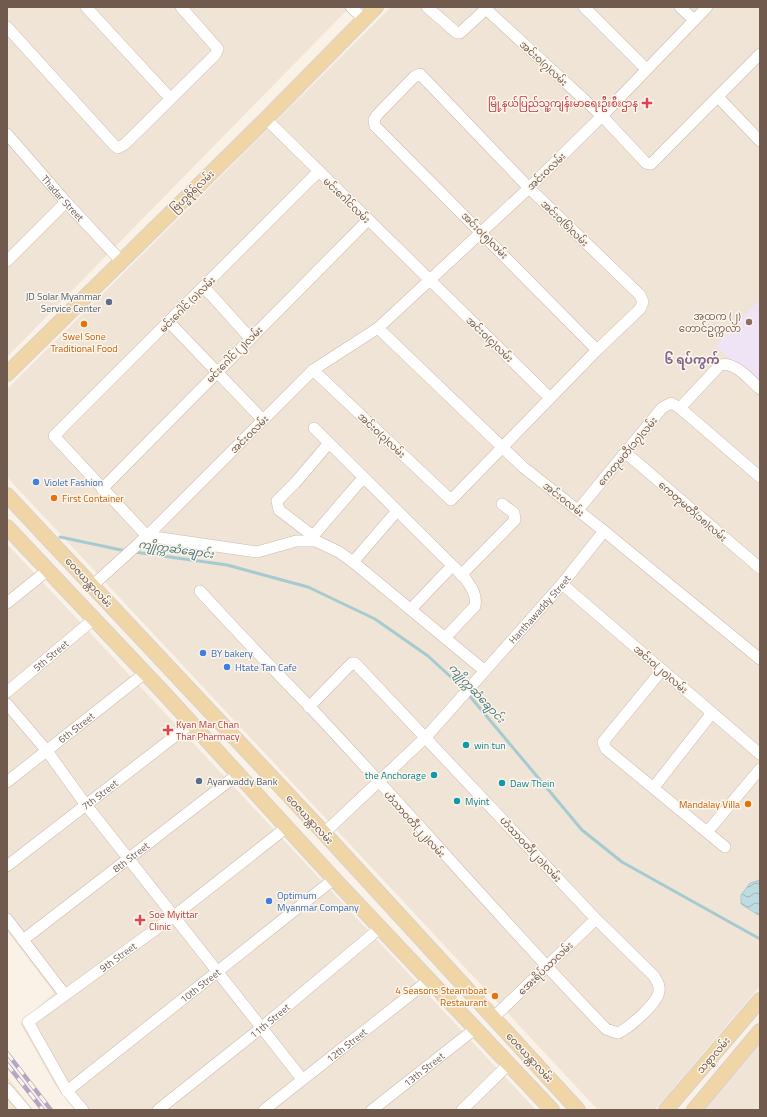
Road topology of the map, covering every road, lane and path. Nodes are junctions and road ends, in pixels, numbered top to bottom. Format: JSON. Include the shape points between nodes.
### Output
{"nodes":[{"id":1,"x":86,"y":7,"type":"edge"},
{"id":2,"x":181,"y":7,"type":"edge"},
{"id":3,"x":351,"y":7,"type":"edge"},
{"id":4,"x":376,"y":7,"type":"edge"},
{"id":5,"x":427,"y":7,"type":"edge"},
{"id":6,"x":584,"y":7,"type":"edge"},
{"id":7,"x":680,"y":7,"type":"edge"},
{"id":8,"x":707,"y":7,"type":"edge"},
{"id":9,"x":487,"y":8,"type":"edge"},
{"id":10,"x":364,"y":19,"type":"junction"},
{"id":11,"x":694,"y":20,"type":"junction"},
{"id":12,"x":7,"y":28,"type":"edge"},
{"id":13,"x":760,"y":54,"type":"edge"},
{"id":14,"x":646,"y":69,"type":"junction"},
{"id":15,"x":420,"y":74,"type":"joint"},
{"id":16,"x":718,"y":97,"type":"junction"},
{"id":17,"x":170,"y":98,"type":"junction"},
{"id":18,"x":602,"y":116,"type":"junction"},
{"id":19,"x":266,"y":119,"type":"junction"},
{"id":20,"x":7,"y":134,"type":"edge"},
{"id":21,"x":760,"y":141,"type":"edge"},
{"id":22,"x":319,"y":171,"type":"junction"},
{"id":23,"x":529,"y":188,"type":"junction"},
{"id":24,"x":66,"y":202,"type":"junction"},
{"id":25,"x":368,"y":220,"type":"junction"},
{"id":26,"x":481,"y":232,"type":"junction"},
{"id":27,"x":9,"y":253,"type":"edge"},
{"id":28,"x":121,"y":261,"type":"junction"},
{"id":29,"x":429,"y":280,"type":"junction"},
{"id":30,"x":204,"y":287,"type":"junction"},
{"id":31,"x":169,"y":322,"type":"junction"},
{"id":32,"x":378,"y":328,"type":"junction"},
{"id":33,"x":250,"y":338,"type":"junction"},
{"id":34,"x":597,"y":350,"type":"junction"},
{"id":35,"x":313,"y":370,"type":"junction"},
{"id":36,"x":217,"y":371,"type":"junction"},
{"id":37,"x":7,"y":374,"type":"edge"},
{"id":38,"x":760,"y":389,"type":"edge"},
{"id":39,"x":550,"y":398,"type":"junction"},
{"id":40,"x":680,"y":408,"type":"junction"},
{"id":41,"x":263,"y":420,"type":"junction"},
{"id":42,"x":314,"y":428,"type":"dead end"},
{"id":43,"x":329,"y":443,"type":"junction"},
{"id":44,"x":502,"y":447,"type":"junction"},
{"id":45,"x":626,"y":453,"type":"junction"},
{"id":46,"x":760,"y":477,"type":"edge"},
{"id":47,"x":364,"y":478,"type":"junction"},
{"id":48,"x":102,"y":489,"type":"junction"},
{"id":49,"x":7,"y":495,"type":"edge"},
{"id":50,"x":502,"y":504,"type":"dead end"},
{"id":51,"x":578,"y":510,"type":"junction"},
{"id":52,"x":397,"y":511,"type":"junction"},
{"id":53,"x":7,"y":527,"type":"edge"},
{"id":54,"x":604,"y":531,"type":"junction"},
{"id":55,"x":147,"y":536,"type":"junction"},
{"id":56,"x":315,"y":539,"type":"junction"},
{"id":57,"x":353,"y":562,"type":"junction"},
{"id":58,"x":452,"y":566,"type":"junction"},
{"id":59,"x":760,"y":568,"type":"edge"},
{"id":60,"x":48,"y":570,"type":"junction"},
{"id":61,"x":461,"y":575,"type":"junction"},
{"id":62,"x":562,"y":584,"type":"junction"},
{"id":63,"x":92,"y":586,"type":"junction"},
{"id":64,"x":200,"y":591,"type":"dead end"},
{"id":65,"x":7,"y":602,"type":"edge"},
{"id":66,"x":411,"y":610,"type":"junction"},
{"id":67,"x":94,"y":619,"type":"junction"},
{"id":68,"x":445,"y":638,"type":"junction"},
{"id":69,"x":760,"y":659,"type":"edge"},
{"id":70,"x":662,"y":670,"type":"junction"},
{"id":71,"x":485,"y":671,"type":"junction"},
{"id":72,"x":145,"y":672,"type":"junction"},
{"id":73,"x":177,"y":676,"type":"junction"},
{"id":74,"x":162,"y":691,"type":"junction"},
{"id":75,"x":7,"y":692,"type":"edge"},
{"id":76,"x":7,"y":704,"type":"edge"},
{"id":77,"x":309,"y":707,"type":"junction"},
{"id":78,"x":712,"y":713,"type":"junction"},
{"id":79,"x":192,"y":723,"type":"junction"},
{"id":80,"x":426,"y":737,"type":"junction"},
{"id":81,"x":47,"y":751,"type":"junction"},
{"id":82,"x":760,"y":754,"type":"edge"},
{"id":83,"x":760,"y":769,"type":"edge"},
{"id":84,"x":238,"y":774,"type":"junction"},
{"id":85,"x":7,"y":782,"type":"edge"},
{"id":86,"x":378,"y":782,"type":"junction"},
{"id":87,"x":654,"y":787,"type":"junction"},
{"id":88,"x":87,"y":806,"type":"junction"},
{"id":89,"x":287,"y":826,"type":"junction"},
{"id":90,"x":708,"y":831,"type":"junction"},
{"id":91,"x":324,"y":833,"type":"junction"},
{"id":92,"x":725,"y":847,"type":"dead end"},
{"id":93,"x":129,"y":860,"type":"junction"},
{"id":94,"x":7,"y":866,"type":"edge"},
{"id":95,"x":334,"y":879,"type":"junction"},
{"id":96,"x":375,"y":889,"type":"junction"},
{"id":97,"x":358,"y":905,"type":"junction"},
{"id":98,"x":174,"y":916,"type":"junction"},
{"id":99,"x":7,"y":919,"type":"edge"},
{"id":100,"x":596,"y":919,"type":"junction"},
{"id":101,"x":380,"y":928,"type":"junction"},
{"id":102,"x":23,"y":940,"type":"junction"},
{"id":103,"x":546,"y":967,"type":"junction"},
{"id":104,"x":217,"y":971,"type":"junction"},
{"id":105,"x":430,"y":980,"type":"junction"},
{"id":106,"x":66,"y":995,"type":"junction"},
{"id":107,"x":760,"y":1000,"type":"edge"},
{"id":108,"x":493,"y":1018,"type":"junction"},
{"id":109,"x":261,"y":1028,"type":"junction"},
{"id":110,"x":476,"y":1028,"type":"junction"},
{"id":111,"x":760,"y":1031,"type":"edge"},
{"id":112,"x":618,"y":1033,"type":"joint"},
{"id":113,"x":508,"y":1064,"type":"junction"},
{"id":114,"x":302,"y":1080,"type":"junction"},
{"id":115,"x":7,"y":1089,"type":"edge"},
{"id":116,"x":67,"y":1091,"type":"junction"},
{"id":117,"x":25,"y":1110,"type":"edge"},
{"id":118,"x":83,"y":1110,"type":"edge"},
{"id":119,"x":158,"y":1110,"type":"edge"},
{"id":120,"x":264,"y":1110,"type":"edge"},
{"id":121,"x":372,"y":1110,"type":"edge"},
{"id":122,"x":462,"y":1110,"type":"edge"},
{"id":123,"x":552,"y":1110,"type":"edge"},
{"id":124,"x":578,"y":1110,"type":"edge"},
{"id":125,"x":666,"y":1110,"type":"edge"},
{"id":126,"x":694,"y":1110,"type":"edge"}],
"edges":[{"from":1,"to":17,"type":"street"},
{"from":2,"to":17,"type":"street","via":[[218,49],[215,55]]},
{"from":3,"to":10,"type":"street"},
{"from":4,"to":10,"type":"main road","name":"ဗြဟ္မစိုရ်လမ်း"},
{"from":5,"to":9,"type":"street","name":"အင်းဝ(၇)လမ်း","via":[[460,33]]},
{"from":6,"to":14,"type":"street"},
{"from":7,"to":11,"type":"street"},
{"from":8,"to":11,"type":"street","name":"အင်းဝလမ်း"},
{"from":9,"to":18,"type":"street","name":"အင်းဝ(၇)လမ်း"},
{"from":10,"to":19,"type":"main road","name":"ဗြဟ္မစိုရ်လမ်း"},
{"from":11,"to":14,"type":"street","name":"အင်းဝလမ်း"},
{"from":12,"to":17,"type":"street","via":[[118,148]]},
{"from":13,"to":16,"type":"street"},
{"from":14,"to":18,"type":"street","name":"အင်းဝလမ်း"},
{"from":15,"to":23,"type":"street","name":"အင်းဝ(၆)လမ်း"},
{"from":15,"to":26,"type":"street","name":"အင်းဝ(၅)လမ်း","via":[[377,115],[374,120],[376,126]]},
{"from":16,"to":18,"type":"street","name":"အင်းဝ(၇)လမ်း","via":[[650,164],[646,163]]},
{"from":16,"to":21,"type":"street"},
{"from":18,"to":23,"type":"street","name":"အင်းဝလမ်း"},
{"from":19,"to":22,"type":"street","name":"မင်းဂေါင်လမ်း"},
{"from":19,"to":28,"type":"main road","name":"ဗြဟ္မစိုရ်လမ်း"},
{"from":20,"to":24,"type":"street","name":"Thadar Street"},
{"from":22,"to":25,"type":"street","name":"မင်းဂေါင်လမ်း"},
{"from":22,"to":30,"type":"street","name":"မင်းဂေါင် (၁)လမ်း"},
{"from":23,"to":26,"type":"street","name":"အင်းဝလမ်း"},
{"from":23,"to":34,"type":"street","name":"အင်းဝ(၆)လမ်း","via":[[640,295],[643,302],[640,309]]},
{"from":24,"to":27,"type":"street"},
{"from":24,"to":28,"type":"street","name":"Thadar Street"},
{"from":25,"to":29,"type":"street","name":"မင်းဂေါင်လမ်း"},
{"from":25,"to":33,"type":"street","name":"မင်းဂေါင် (၂)လမ်း"},
{"from":26,"to":29,"type":"street","name":"အင်းဝလမ်း"},
{"from":26,"to":34,"type":"street","name":"အင်းဝ(၅)လမ်း"},
{"from":28,"to":37,"type":"main road","name":"ဗြဟ္မစိုရ်လမ်း"},
{"from":29,"to":32,"type":"street","name":"အင်းဝလမ်း"},
{"from":29,"to":39,"type":"street","name":"အင်းဝ(၄)လမ်း"},
{"from":30,"to":31,"type":"street","name":"မင်းဂေါင် (၁)လမ်း"},
{"from":30,"to":33,"type":"street"},
{"from":31,"to":36,"type":"street"},
{"from":31,"to":48,"type":"street","name":"မင်းဂေါင် (၁)လမ်း","via":[[54,436]]},
{"from":32,"to":35,"type":"street","name":"အင်းဝလမ်း"},
{"from":32,"to":44,"type":"street","name":"အင်းဝလမ်း"},
{"from":33,"to":36,"type":"street","name":"မင်းဂေါင် (၂)လမ်း"},
{"from":34,"to":39,"type":"street"},
{"from":35,"to":41,"type":"street","name":"အင်းဝလမ်း"},
{"from":35,"to":44,"type":"street","name":"အင်းဝ(၃)လမ်း","via":[[451,500]]},
{"from":36,"to":41,"type":"street"},
{"from":36,"to":48,"type":"street","name":"မင်းဂေါင် (၂)လမ်း"},
{"from":38,"to":40,"type":"street","via":[[734,366],[726,363],[720,365]]},
{"from":39,"to":44,"type":"street"},
{"from":40,"to":45,"type":"street","name":"ကေတုမတီ(၁၇)လမ်း","via":[[671,403],[662,408]]},
{"from":40,"to":46,"type":"street"},
{"from":41,"to":55,"type":"street","name":"အင်းဝလမ်း"},
{"from":42,"to":43,"type":"street"},
{"from":43,"to":47,"type":"street"},
{"from":43,"to":56,"type":"street","via":[[277,500],[279,510]]},
{"from":44,"to":51,"type":"street","name":"အင်းဝလမ်း"},
{"from":45,"to":51,"type":"street","name":"ကေတုမတီ(၁၇)လမ်း"},
{"from":45,"to":59,"type":"street","name":"ကေတုမတီ(၁၈)လမ်း"},
{"from":47,"to":52,"type":"street"},
{"from":47,"to":56,"type":"street"},
{"from":48,"to":55,"type":"street"},
{"from":49,"to":63,"type":"main road","name":"ဝေဇယန္တာလမ်း"},
{"from":50,"to":61,"type":"street","via":[[514,513],[515,520]]},
{"from":51,"to":54,"type":"street","name":"အင်းဝလမ်း"},
{"from":52,"to":57,"type":"street"},
{"from":52,"to":58,"type":"street"},
{"from":53,"to":60,"type":"main road","name":"ဝေဇယန္တာလမ်း"},
{"from":54,"to":62,"type":"street","name":"Hanthawaddy Street"},
{"from":54,"to":69,"type":"street","name":"အင်းဝလမ်း"},
{"from":55,"to":56,"type":"street","via":[[257,552]]},
{"from":55,"to":63,"type":"street","name":"အင်းဝလမ်း"},
{"from":56,"to":57,"type":"street"},
{"from":57,"to":66,"type":"street"},
{"from":58,"to":61,"type":"street"},
{"from":58,"to":66,"type":"street"},
{"from":60,"to":65,"type":"street"},
{"from":60,"to":67,"type":"main road","name":"ဝေဇယန္တာလမ်း"},
{"from":61,"to":68,"type":"street","via":[[475,594],[475,606]]},
{"from":62,"to":70,"type":"street","name":"အင်းဝ(၂၀)လမ်း"},
{"from":62,"to":71,"type":"street","name":"Hanthawaddy Street"},
{"from":63,"to":73,"type":"main road","name":"ဝေဇယန္တာလမ်း"},
{"from":64,"to":77,"type":"street","name":"ဟံသာဝတီ(၂၂)လမ်း"},
{"from":66,"to":68,"type":"street"},
{"from":67,"to":72,"type":"main road","name":"ဝေဇယန္တာလမ်း"},
{"from":67,"to":75,"type":"street","name":"5th Street"},
{"from":68,"to":71,"type":"street"},
{"from":70,"to":78,"type":"street","name":"အင်းဝ(၂၀)လမ်း"},
{"from":70,"to":87,"type":"street","via":[[603,742],[606,749]]},
{"from":71,"to":80,"type":"street","name":"Hanthawaddy Street"},
{"from":72,"to":74,"type":"main road","name":"ဝေဇယန္တာလမ်း"},
{"from":72,"to":81,"type":"street","name":"6th Street"},
{"from":73,"to":74,"type":"main road"},
{"from":73,"to":91,"type":"main road","name":"ဝေဇယန္တာလမ်း"},
{"from":74,"to":79,"type":"main road","name":"ဝေဇယန္တာလမ်း"},
{"from":76,"to":81,"type":"street"},
{"from":77,"to":80,"type":"street","name":"ဟံသာဝတီ(၂၁)လမ်း","via":[[354,663]]},
{"from":77,"to":86,"type":"street","name":"ဟံသာဝတီ(၂၂)လမ်း"},
{"from":78,"to":82,"type":"street","name":"အင်းဝ(၂၀)လမ်း"},
{"from":78,"to":87,"type":"street"},
{"from":79,"to":84,"type":"main road","name":"ဝေဇယန္တာလမ်း"},
{"from":79,"to":88,"type":"street","name":"7th Street"},
{"from":80,"to":86,"type":"street"},
{"from":80,"to":100,"type":"street","name":"ဟံသာဝတီ(၂၁)လမ်း"},
{"from":81,"to":85,"type":"street","name":"6th Street"},
{"from":81,"to":88,"type":"street"},
{"from":83,"to":90,"type":"street"},
{"from":84,"to":89,"type":"main road","name":"ဝေဇယန္တာလမ်း"},
{"from":84,"to":93,"type":"street","name":"8th Street"},
{"from":86,"to":91,"type":"street"},
{"from":86,"to":103,"type":"street","name":"ဟံသာဝတီ(၂၂)လမ်း"},
{"from":87,"to":90,"type":"street"},
{"from":88,"to":93,"type":"street"},
{"from":88,"to":94,"type":"street","name":"7th Street"},
{"from":89,"to":95,"type":"main road","name":"ဝေဇယန္တာလမ်း"},
{"from":89,"to":98,"type":"street","name":"9th Street"},
{"from":90,"to":92,"type":"street"},
{"from":91,"to":96,"type":"main road","name":"ဝေဇယန္တာလမ်း"},
{"from":93,"to":98,"type":"street"},
{"from":93,"to":102,"type":"street","name":"8th Street"},
{"from":95,"to":97,"type":"main road","name":"ဝေဇယန္တာလမ်း"},
{"from":95,"to":104,"type":"street","name":"10th Street"},
{"from":96,"to":97,"type":"main road"},
{"from":96,"to":108,"type":"main road","name":"ဝေဇယန္တာလမ်း"},
{"from":97,"to":101,"type":"main road","name":"ဝေဇယန္တာလမ်း"},
{"from":98,"to":104,"type":"street"},
{"from":98,"to":106,"type":"street","name":"9th Street"},
{"from":99,"to":102,"type":"street"},
{"from":100,"to":103,"type":"street","name":"အေးရိပ်သာလမ်း"},
{"from":100,"to":112,"type":"street","name":"ဟံသာဝတီ(၂၁)လမ်း","via":[[659,984],[657,999]]},
{"from":101,"to":105,"type":"main road","name":"ဝေဇယန္တာလမ်း"},
{"from":101,"to":109,"type":"street","name":"11th Street"},
{"from":102,"to":106,"type":"street"},
{"from":103,"to":108,"type":"street","name":"အေးရိပ်သာလမ်း"},
{"from":103,"to":112,"type":"street","name":"ဟံသာဝတီ(၂၂)လမ်း","via":[[606,1029]]},
{"from":104,"to":109,"type":"street"},
{"from":104,"to":116,"type":"street","name":"10th Street"},
{"from":105,"to":110,"type":"main road","name":"ဝေဇယန္တာလမ်း"},
{"from":105,"to":114,"type":"street","name":"12th Street"},
{"from":106,"to":116,"type":"street","name":"9th Street","via":[[28,1022]]},
{"from":107,"to":125,"type":"main road","name":"သစ္စာလမ်း"},
{"from":108,"to":124,"type":"main road","name":"ဝေဇယန္တာလမ်း"},
{"from":109,"to":114,"type":"street"},
{"from":109,"to":119,"type":"street","name":"11th Street"},
{"from":110,"to":113,"type":"main road","name":"ဝေဇယန္တာလမ်း"},
{"from":110,"to":121,"type":"street","name":"13th Street"},
{"from":111,"to":126,"type":"main road","name":"သစ္စာလမ်း"},
{"from":113,"to":122,"type":"street"},
{"from":113,"to":123,"type":"main road","name":"ဝေဇယန္တာလမ်း"},
{"from":114,"to":120,"type":"street","name":"12th Street"},
{"from":115,"to":117,"type":"street"},
{"from":116,"to":118,"type":"street","name":"9th Street"}]}
